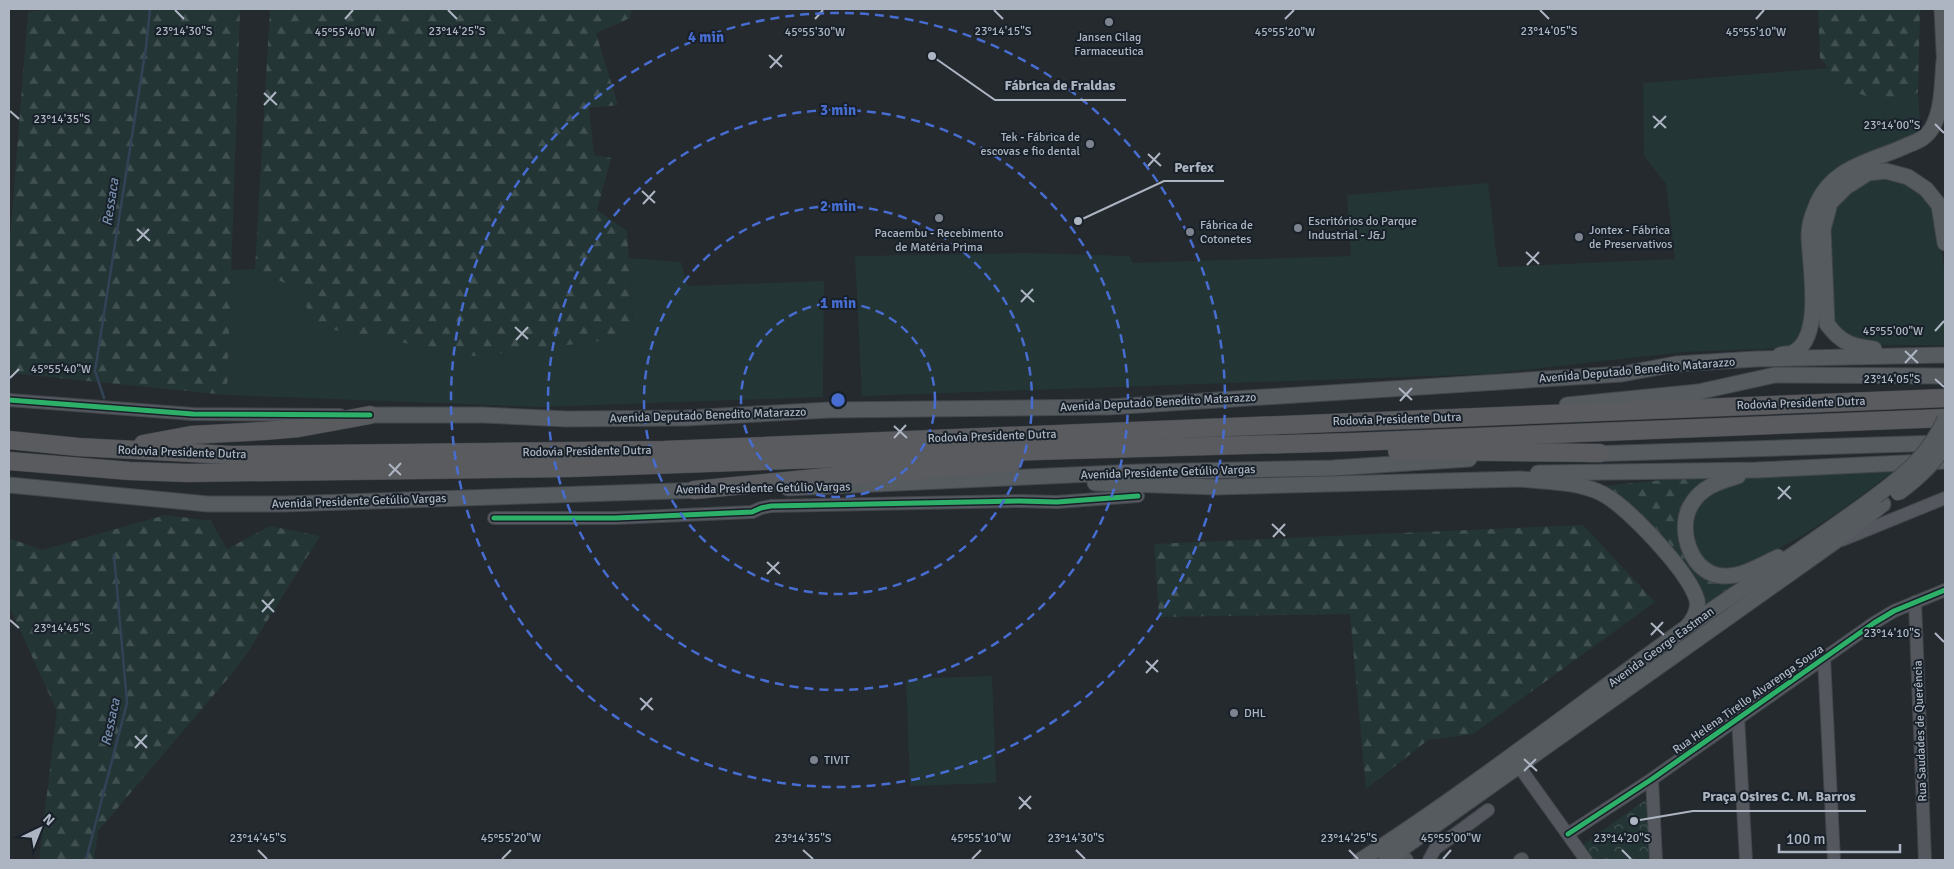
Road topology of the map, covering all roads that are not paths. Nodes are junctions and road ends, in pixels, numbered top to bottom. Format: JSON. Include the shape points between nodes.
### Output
{"nodes":[{"id":1,"x":1942,"y":9,"type":"edge"},
{"id":2,"x":1944,"y":61,"type":"edge"},
{"id":3,"x":1945,"y":79,"type":"edge"},
{"id":4,"x":1945,"y":243,"type":"edge"},
{"id":5,"x":1945,"y":353,"type":"edge"},
{"id":6,"x":1756,"y":359,"type":"junction"},
{"id":7,"x":1945,"y":376,"type":"edge"},
{"id":8,"x":1945,"y":398,"type":"edge"},
{"id":9,"x":9,"y":400,"type":"edge"},
{"id":10,"x":370,"y":415,"type":"junction"},
{"id":11,"x":1945,"y":418,"type":"edge"},
{"id":12,"x":1385,"y":419,"type":"junction"},
{"id":13,"x":1683,"y":430,"type":"junction"},
{"id":14,"x":1945,"y":430,"type":"edge"},
{"id":15,"x":9,"y":440,"type":"edge"},
{"id":16,"x":1317,"y":444,"type":"junction"},
{"id":17,"x":1945,"y":444,"type":"edge"},
{"id":18,"x":1125,"y":449,"type":"junction"},
{"id":19,"x":115,"y":450,"type":"junction"},
{"id":20,"x":1600,"y":453,"type":"junction"},
{"id":21,"x":9,"y":461,"type":"edge"},
{"id":22,"x":1945,"y":461,"type":"edge"},
{"id":23,"x":1757,"y":470,"type":"junction"},
{"id":24,"x":1054,"y":476,"type":"junction"},
{"id":25,"x":1464,"y":481,"type":"junction"},
{"id":26,"x":9,"y":485,"type":"edge"},
{"id":27,"x":694,"y":490,"type":"junction"},
{"id":28,"x":1138,"y":496,"type":"dead end"},
{"id":29,"x":1945,"y":498,"type":"edge"},
{"id":30,"x":1879,"y":500,"type":"junction"},
{"id":31,"x":494,"y":518,"type":"dead end"},
{"id":32,"x":1830,"y":537,"type":"junction"},
{"id":33,"x":1945,"y":590,"type":"edge"},
{"id":34,"x":1915,"y":602,"type":"junction"},
{"id":35,"x":1687,"y":627,"type":"junction"},
{"id":36,"x":1824,"y":658,"type":"junction"},
{"id":37,"x":1738,"y":718,"type":"junction"},
{"id":38,"x":1518,"y":765,"type":"junction"},
{"id":39,"x":1652,"y":779,"type":"junction"},
{"id":40,"x":1488,"y":810,"type":"dead end"},
{"id":41,"x":1568,"y":834,"type":"junction"},
{"id":42,"x":1404,"y":855,"type":"edge"},
{"id":43,"x":1361,"y":860,"type":"edge"},
{"id":44,"x":1386,"y":860,"type":"edge"},
{"id":45,"x":1429,"y":860,"type":"edge"},
{"id":46,"x":1586,"y":860,"type":"edge"},
{"id":47,"x":1656,"y":860,"type":"edge"},
{"id":48,"x":1746,"y":860,"type":"edge"},
{"id":49,"x":1834,"y":860,"type":"edge"},
{"id":50,"x":1925,"y":860,"type":"edge"}],
"edges":[{"from":1,"to":2,"type":"main road"},
{"from":2,"to":3,"type":"main road"},
{"from":2,"to":6,"type":"main road","via":[[1938,115],[1926,137],[1850,168],[1828,184],[1815,208],[1809,232],[1813,289],[1807,339],[1793,353]]},
{"from":4,"to":5,"type":"main road","via":[[1940,205],[1926,189],[1908,177],[1886,171],[1868,173],[1846,187],[1830,203],[1823,229],[1827,324],[1836,337],[1855,347]]},
{"from":5,"to":6,"type":"main road","name":"Avenida Deputado Benedito Matarazzo"},
{"from":6,"to":10,"type":"main road","name":"Avenida Deputado Benedito Matarazzo","via":[[1676,364],[1622,374],[1109,407],[829,410],[676,418]]},
{"from":7,"to":12,"type":"main road","name":"Rodovia Presidente Dutra","via":[[1775,375],[1698,392],[1582,404],[1458,410]]},
{"from":8,"to":12,"type":"highway","name":"Rodovia Presidente Dutra"},
{"from":9,"to":10,"type":"street","via":[[193,414]]},
{"from":10,"to":19,"type":"highway","via":[[264,432],[191,435]]},
{"from":11,"to":13,"type":"highway","name":"Rodovia Presidente Dutra"},
{"from":11,"to":30,"type":"main road","name":"Avenida George Eastman","bridge":true,"via":[[1930,448]]},
{"from":12,"to":19,"type":"highway","name":"Rodovia Presidente Dutra","via":[[664,450],[231,455]]},
{"from":13,"to":14,"type":"highway","via":[[1739,438]]},
{"from":13,"to":16,"type":"highway","name":"Rodovia Presidente Dutra"},
{"from":15,"to":19,"type":"highway","name":"Rodovia Presidente Dutra"},
{"from":16,"to":18,"type":"highway","name":"Rodovia Presidente Dutra"},
{"from":16,"to":20,"type":"highway","via":[[1397,451]]},
{"from":17,"to":20,"type":"main road"},
{"from":17,"to":30,"type":"main road","name":"Avenida George Eastman","bridge":true,"via":[[1914,481]]},
{"from":18,"to":21,"type":"highway","name":"Rodovia Presidente Dutra","via":[[570,468],[234,473],[130,471]]},
{"from":18,"to":27,"type":"highway","via":[[1023,462]]},
{"from":20,"to":24,"type":"main road","name":"Avenida Presidente Getúlio Vargas","via":[[1333,468]]},
{"from":22,"to":23,"type":"main road"},
{"from":23,"to":25,"type":"main road","via":[[1550,472]]},
{"from":23,"to":32,"type":"main road","via":[[1711,484],[1690,507],[1687,541],[1703,570],[1716,576],[1733,575]]},
{"from":24,"to":25,"type":"main road","via":[[1078,482],[1216,487]]},
{"from":24,"to":27,"type":"main road","name":"Avenida Presidente Getúlio Vargas"},
{"from":25,"to":35,"type":"main road","via":[[1520,479],[1567,483],[1603,494],[1623,508],[1690,582],[1697,602],[1695,616]]},
{"from":26,"to":27,"type":"main road","name":"Avenida Presidente Getúlio Vargas","via":[[208,504]]},
{"from":28,"to":31,"type":"street","via":[[1057,502],[771,506],[752,512],[616,518]]},
{"from":29,"to":32,"type":"street"},
{"from":30,"to":32,"type":"main road","name":"Avenida George Eastman"},
{"from":32,"to":35,"type":"main road","name":"Avenida George Eastman"},
{"from":32,"to":38,"type":"main road","name":"Avenida George Eastman"},
{"from":33,"to":34,"type":"street","name":"Rua Helena Tirello Alvarenga Souza"},
{"from":34,"to":36,"type":"street","name":"Rua Helena Tirello Alvarenga Souza","via":[[1894,611]]},
{"from":34,"to":50,"type":"street","name":"Rua Saudades de Querência"},
{"from":35,"to":43,"type":"main road","name":"Avenida George Eastman","via":[[1522,749]]},
{"from":36,"to":37,"type":"street","name":"Rua Helena Tirello Alvarenga Souza"},
{"from":36,"to":49,"type":"street"},
{"from":37,"to":39,"type":"street","name":"Rua Helena Tirello Alvarenga Souza"},
{"from":37,"to":48,"type":"street"},
{"from":38,"to":41,"type":"street"},
{"from":38,"to":42,"type":"main road","name":"Avenida George Eastman"},
{"from":39,"to":41,"type":"street","name":"Rua Helena Tirello Alvarenga Souza"},
{"from":39,"to":47,"type":"street"},
{"from":40,"to":45,"type":"street","via":[[1435,849]]},
{"from":41,"to":46,"type":"street"},
{"from":42,"to":44,"type":"main road","name":"Avenida George Eastman"}]}
